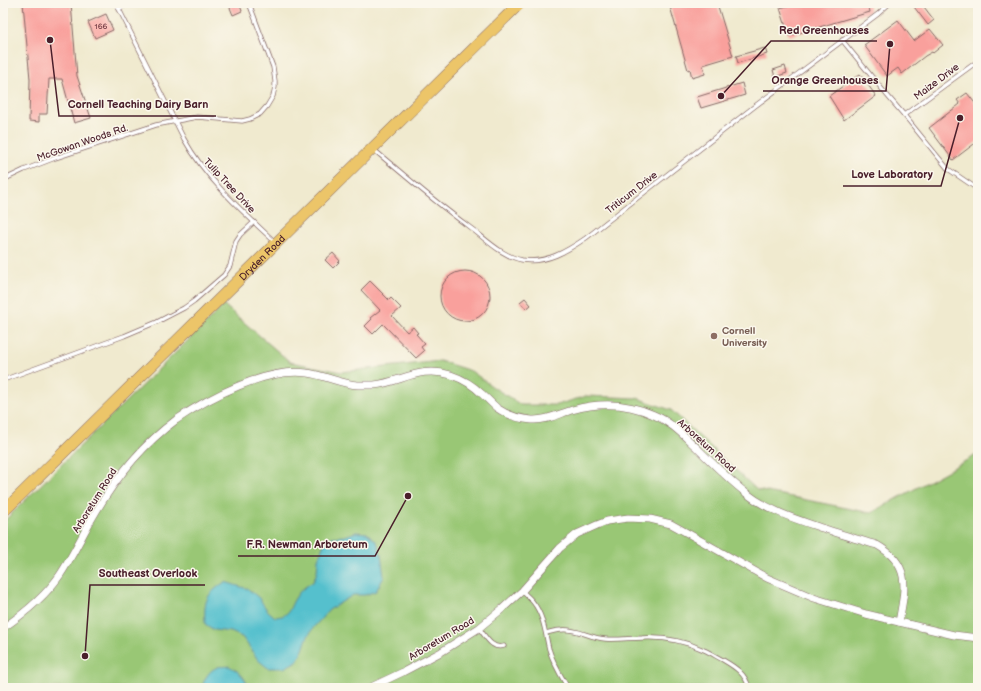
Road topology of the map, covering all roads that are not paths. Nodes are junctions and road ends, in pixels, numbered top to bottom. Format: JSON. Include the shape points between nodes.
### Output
{"nodes":[{"id":1,"x":116,"y":3,"type":"edge"},
{"id":2,"x":128,"y":3,"type":"edge"},
{"id":3,"x":249,"y":3,"type":"edge"},
{"id":4,"x":520,"y":3,"type":"edge"},
{"id":5,"x":890,"y":3,"type":"edge"},
{"id":6,"x":119,"y":9,"type":"junction"},
{"id":7,"x":842,"y":40,"type":"junction"},
{"id":8,"x":978,"y":61,"type":"edge"},
{"id":9,"x":904,"y":115,"type":"junction"},
{"id":10,"x":175,"y":121,"type":"junction"},
{"id":11,"x":372,"y":148,"type":"junction"},
{"id":12,"x":3,"y":180,"type":"edge"},
{"id":13,"x":978,"y":191,"type":"edge"},
{"id":14,"x":254,"y":222,"type":"junction"},
{"id":15,"x":276,"y":243,"type":"junction"},
{"id":16,"x":3,"y":380,"type":"edge"},
{"id":17,"x":3,"y":512,"type":"edge"},
{"id":18,"x":522,"y":591,"type":"junction"},
{"id":19,"x":899,"y":622,"type":"junction"},
{"id":20,"x":3,"y":628,"type":"edge"},
{"id":21,"x":479,"y":628,"type":"junction"},
{"id":22,"x":546,"y":633,"type":"junction"},
{"id":23,"x":978,"y":638,"type":"edge"},
{"id":24,"x":504,"y":646,"type":"dead end"},
{"id":25,"x":369,"y":688,"type":"edge"},
{"id":26,"x":568,"y":688,"type":"edge"},
{"id":27,"x":748,"y":688,"type":"edge"}],
"edges":[{"from":1,"to":6,"type":"lane","name":"Tulip Tree Drive"},
{"from":2,"to":6,"type":"lane"},
{"from":3,"to":10,"type":"lane","name":"McGowan Woods Rd.","via":[[275,74],[271,100],[260,114],[242,121],[197,117]]},
{"from":4,"to":11,"type":"main road","name":"Dryden Road"},
{"from":5,"to":7,"type":"lane","name":"Triticum Drive"},
{"from":6,"to":10,"type":"lane","name":"Tulip Tree Drive"},
{"from":7,"to":9,"type":"lane"},
{"from":7,"to":11,"type":"lane","name":"Triticum Drive","via":[[586,238],[565,252],[542,260],[522,260],[502,251],[452,214]]},
{"from":8,"to":9,"type":"lane","name":"Maize Drive"},
{"from":9,"to":13,"type":"lane","via":[[948,169]]},
{"from":10,"to":12,"type":"lane","name":"McGowan Woods Rd.","via":[[55,158]]},
{"from":10,"to":14,"type":"lane","name":"Tulip Tree Drive","via":[[199,164]]},
{"from":11,"to":15,"type":"main road","name":"Dryden Road"},
{"from":14,"to":15,"type":"lane","name":"Tulip Tree Drive"},
{"from":14,"to":16,"type":"lane","via":[[236,240],[230,266],[224,275],[184,308],[124,336]]},
{"from":15,"to":17,"type":"main road","name":"Dryden Road"},
{"from":18,"to":19,"type":"street","name":"Arboretum Road","via":[[560,548],[577,534],[607,521],[639,518],[671,524],[767,578],[814,598]]},
{"from":18,"to":21,"type":"street","name":"Arboretum Road"},
{"from":18,"to":22,"type":"lane","via":[[540,613]]},
{"from":19,"to":20,"type":"street","name":"Arboretum Road","via":[[905,582],[899,564],[886,550],[878,545],[794,519],[762,504],[735,484],[679,431],[654,415],[632,407],[597,405],[532,420],[506,414],[463,379],[449,374],[426,372],[376,384],[358,385],[296,372],[261,378],[227,391],[175,421],[152,440],[131,461],[113,485],[60,575],[33,606]]},
{"from":19,"to":23,"type":"street","name":"Arboretum Road"},
{"from":21,"to":24,"type":"lane","via":[[492,644]]},
{"from":21,"to":25,"type":"street","name":"Arboretum Road","via":[[441,652]]},
{"from":22,"to":26,"type":"lane","via":[[551,655]]},
{"from":22,"to":27,"type":"lane","via":[[569,630],[603,639],[658,638],[689,644],[735,667],[745,678]]}]}
